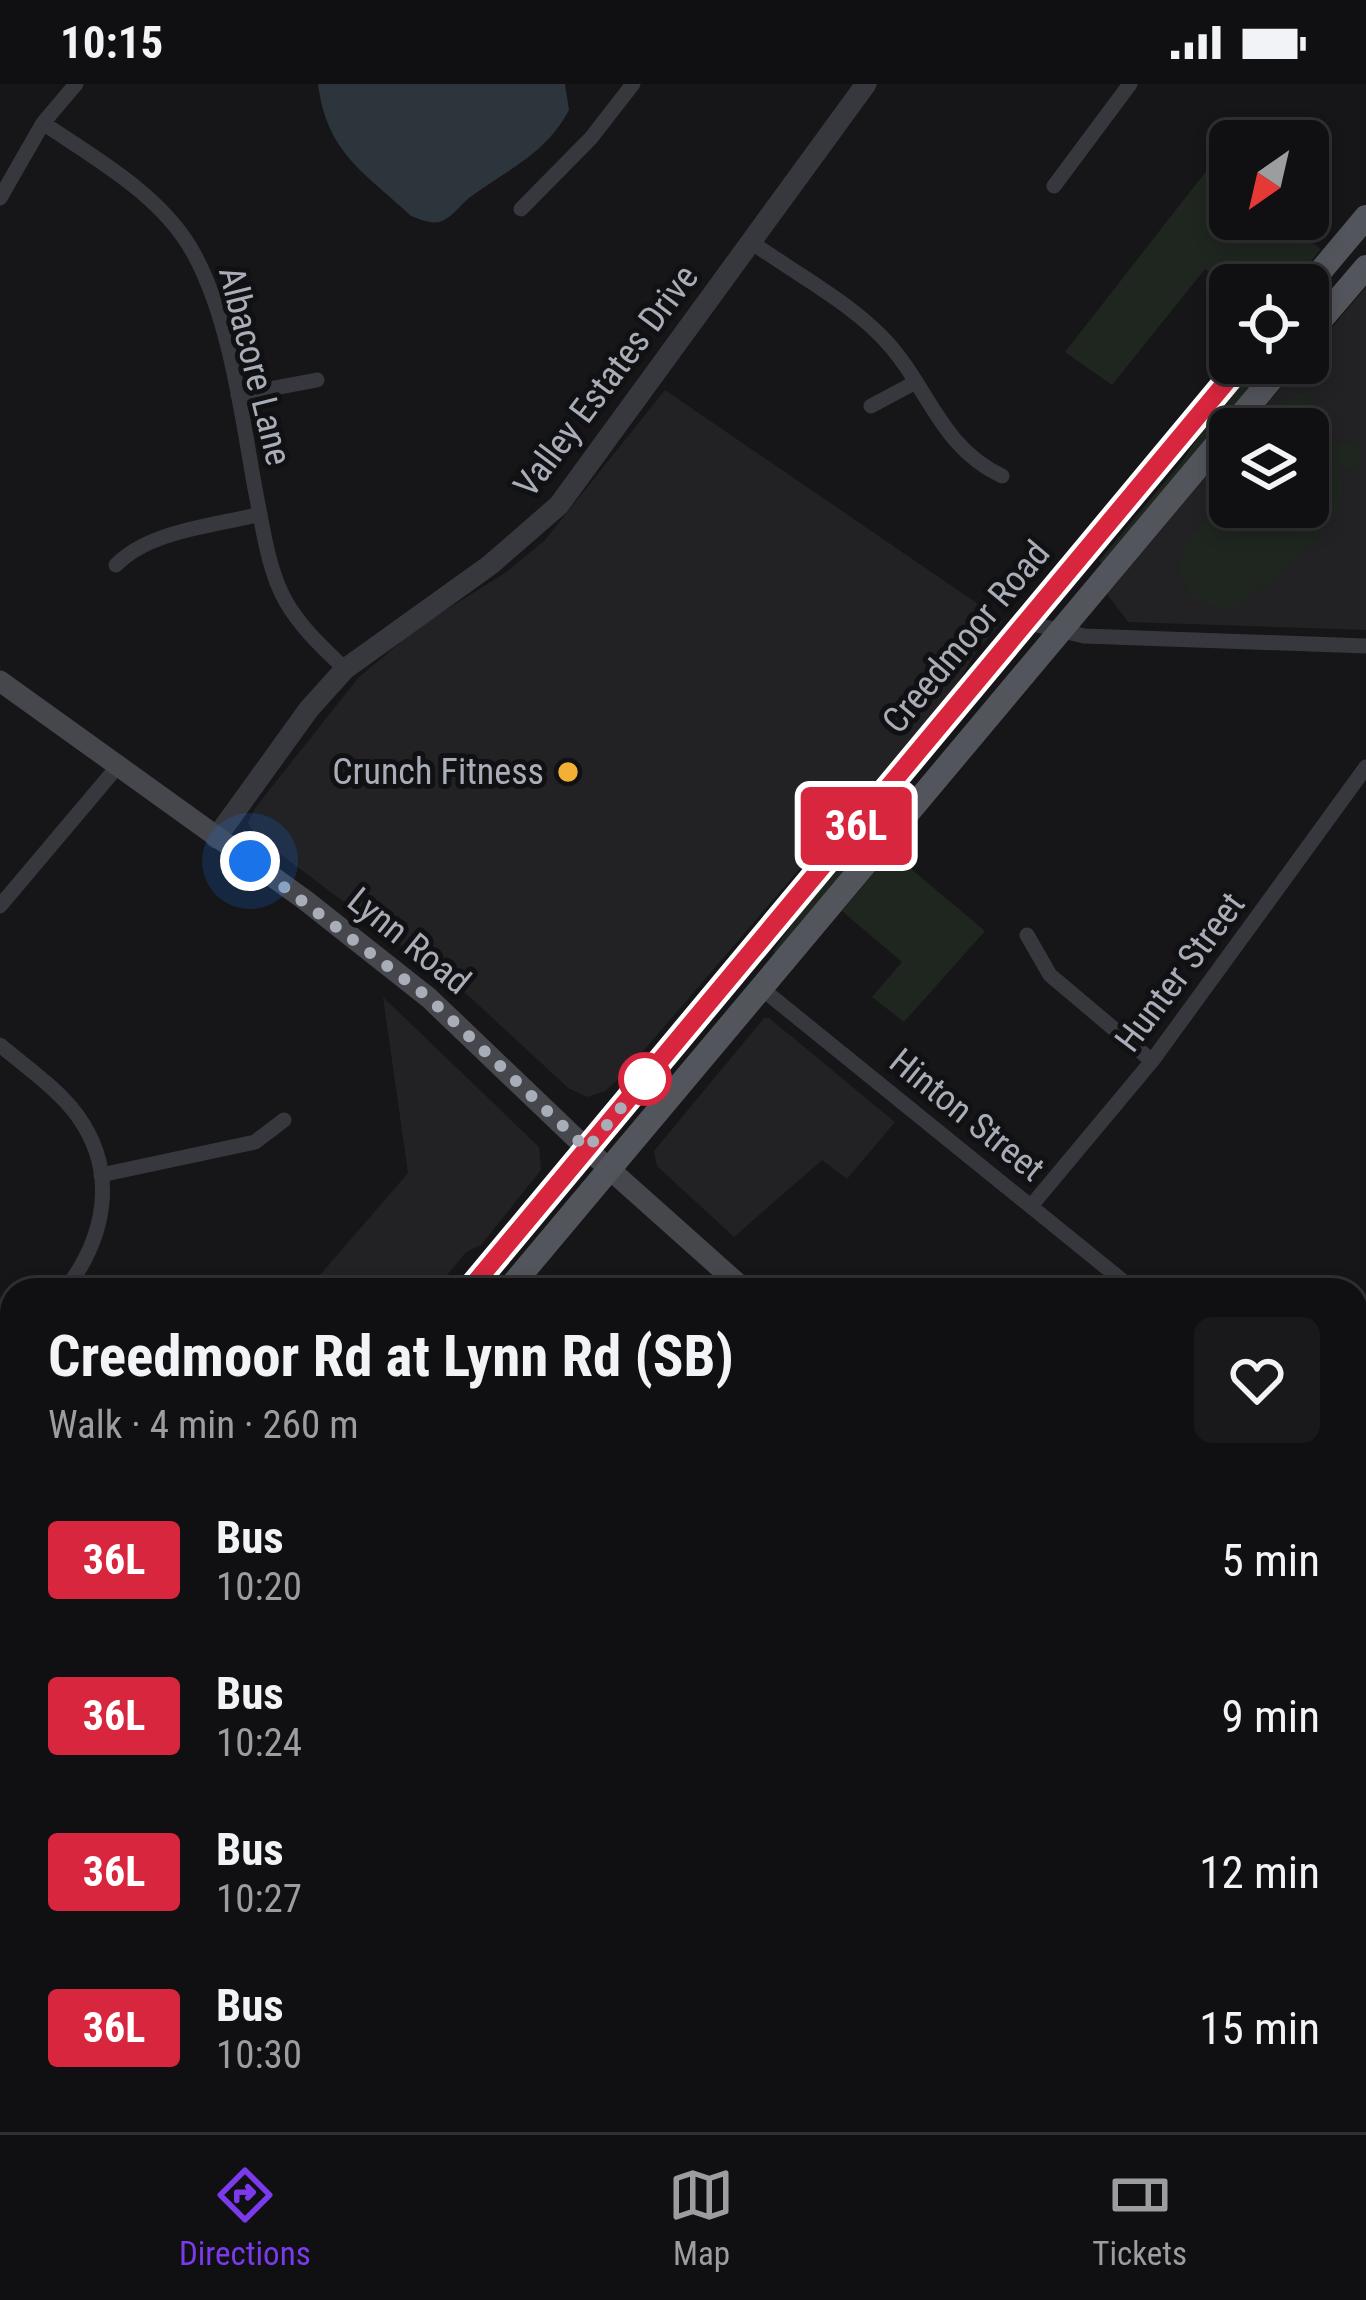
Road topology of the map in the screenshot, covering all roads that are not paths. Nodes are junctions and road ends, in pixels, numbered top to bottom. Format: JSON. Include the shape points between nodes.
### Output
{"nodes":[{"id":1,"x":76,"y":84,"type":"edge"},
{"id":2,"x":634,"y":84,"type":"edge"},
{"id":3,"x":866,"y":84,"type":"edge"},
{"id":4,"x":1130,"y":84,"type":"edge"},
{"id":5,"x":43,"y":123,"type":"junction"},
{"id":6,"x":1054,"y":187,"type":"dead end"},
{"id":7,"x":0,"y":198,"type":"edge"},
{"id":8,"x":520,"y":209,"type":"dead end"},
{"id":9,"x":1366,"y":217,"type":"edge"},
{"id":10,"x":751,"y":242,"type":"junction"},
{"id":11,"x":1326,"y":264,"type":"edge"},
{"id":12,"x":1366,"y":267,"type":"edge"},
{"id":13,"x":1329,"y":310,"type":"edge"},
{"id":14,"x":317,"y":380,"type":"dead end"},
{"id":15,"x":916,"y":382,"type":"junction"},
{"id":16,"x":1225,"y":384,"type":"edge"},
{"id":17,"x":1267,"y":384,"type":"edge"},
{"id":18,"x":238,"y":395,"type":"junction"},
{"id":19,"x":871,"y":406,"type":"dead end"},
{"id":20,"x":1002,"y":476,"type":"dead end"},
{"id":21,"x":260,"y":514,"type":"junction"},
{"id":22,"x":116,"y":565,"type":"dead end"},
{"id":23,"x":1024,"y":622,"type":"junction"},
{"id":24,"x":1059,"y":631,"type":"junction"},
{"id":25,"x":1366,"y":646,"type":"edge"},
{"id":26,"x":345,"y":669,"type":"junction"},
{"id":27,"x":0,"y":681,"type":"edge"},
{"id":28,"x":118,"y":766,"type":"junction"},
{"id":29,"x":1366,"y":767,"type":"edge"},
{"id":30,"x":217,"y":838,"type":"junction"},
{"id":31,"x":0,"y":906,"type":"edge"},
{"id":32,"x":1027,"y":935,"type":"dead end"},
{"id":33,"x":761,"y":988,"type":"junction"},
{"id":34,"x":0,"y":1045,"type":"edge"},
{"id":35,"x":1152,"y":1061,"type":"junction"},
{"id":36,"x":284,"y":1120,"type":"dead end"},
{"id":37,"x":587,"y":1149,"type":"junction"},
{"id":38,"x":610,"y":1169,"type":"junction"},
{"id":39,"x":101,"y":1175,"type":"junction"},
{"id":40,"x":1031,"y":1206,"type":"junction"},
{"id":41,"x":74,"y":1278,"type":"edge"},
{"id":42,"x":479,"y":1278,"type":"edge"},
{"id":43,"x":518,"y":1278,"type":"edge"},
{"id":44,"x":732,"y":1278,"type":"edge"},
{"id":45,"x":1120,"y":1278,"type":"edge"}],
"edges":[{"from":1,"to":5,"type":"street"},
{"from":2,"to":8,"type":"street"},
{"from":3,"to":10,"type":"street","name":"Valley Estates Drive"},
{"from":4,"to":6,"type":"street"},
{"from":5,"to":7,"type":"street"},
{"from":5,"to":18,"type":"street","name":"Albacore Lane","via":[[180,233],[214,304]]},
{"from":9,"to":11,"type":"main road"},
{"from":10,"to":15,"type":"street","via":[[876,330]]},
{"from":10,"to":26,"type":"street","name":"Valley Estates Drive","via":[[549,516]]},
{"from":12,"to":13,"type":"main road"},
{"from":14,"to":18,"type":"street"},
{"from":15,"to":19,"type":"street"},
{"from":15,"to":20,"type":"street","via":[[962,450]]},
{"from":16,"to":23,"type":"main road","name":"Creedmoor Road"},
{"from":17,"to":24,"type":"main road","name":"Creedmoor Road"},
{"from":18,"to":21,"type":"street","name":"Albacore Lane"},
{"from":21,"to":22,"type":"street","via":[[148,542]]},
{"from":21,"to":26,"type":"street","name":"Albacore Lane","via":[[283,597]]},
{"from":23,"to":24,"type":"street"},
{"from":23,"to":37,"type":"main road","name":"Creedmoor Road"},
{"from":24,"to":25,"type":"street"},
{"from":24,"to":33,"type":"main road","name":"Creedmoor Road"},
{"from":26,"to":30,"type":"street","name":"Valley Estates Drive"},
{"from":27,"to":28,"type":"main road","name":"Lynn Road"},
{"from":28,"to":30,"type":"main road","name":"Lynn Road"},
{"from":28,"to":31,"type":"street"},
{"from":29,"to":35,"type":"street","name":"Hunter Street"},
{"from":30,"to":37,"type":"main road","name":"Lynn Road","via":[[429,998]]},
{"from":32,"to":35,"type":"street","via":[[1050,975]]},
{"from":33,"to":38,"type":"main road","name":"Creedmoor Road"},
{"from":33,"to":40,"type":"street","name":"Hinton Street"},
{"from":34,"to":39,"type":"street","via":[[79,1117]]},
{"from":35,"to":40,"type":"street","name":"Hunter Street"},
{"from":36,"to":39,"type":"street","via":[[255,1142]]},
{"from":37,"to":38,"type":"main road","name":"Lynn Road"},
{"from":37,"to":42,"type":"main road","name":"Creedmoor Road"},
{"from":38,"to":43,"type":"main road","name":"Creedmoor Road"},
{"from":38,"to":44,"type":"main road","name":"Lynn Road"},
{"from":39,"to":41,"type":"street","via":[[98,1235]]},
{"from":40,"to":45,"type":"street","name":"Hinton Street"}]}
